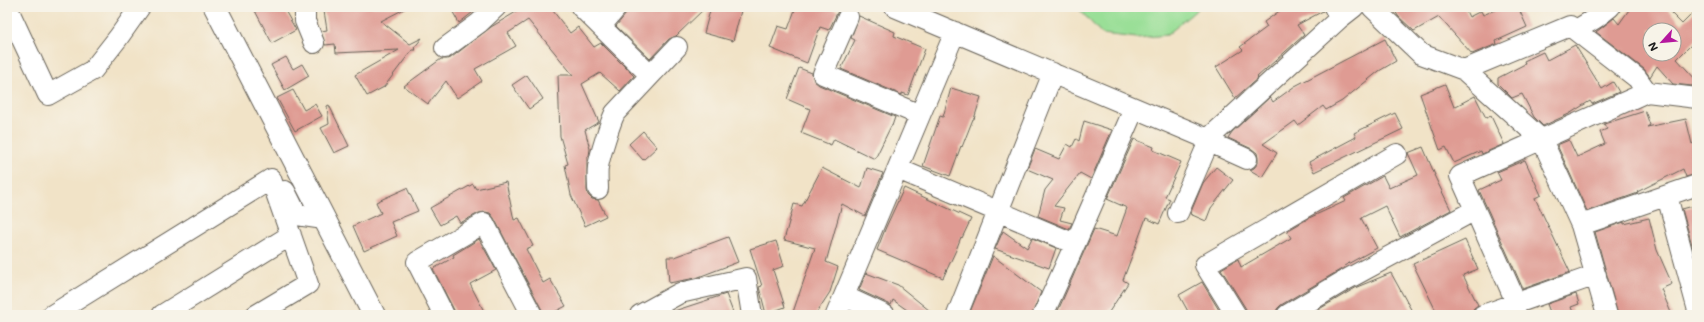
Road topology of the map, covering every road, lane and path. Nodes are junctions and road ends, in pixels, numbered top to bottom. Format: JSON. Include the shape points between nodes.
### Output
{"nodes":[{"id":1,"x":7,"y":7,"type":"edge"},
{"id":2,"x":140,"y":7,"type":"edge"},
{"id":3,"x":215,"y":7,"type":"edge"},
{"id":4,"x":304,"y":7,"type":"edge"},
{"id":5,"x":496,"y":7,"type":"edge"},
{"id":6,"x":581,"y":7,"type":"edge"},
{"id":7,"x":617,"y":7,"type":"edge"},
{"id":8,"x":895,"y":7,"type":"edge"},
{"id":9,"x":1372,"y":7,"type":"edge"},
{"id":10,"x":1610,"y":7,"type":"edge"},
{"id":11,"x":1343,"y":11,"type":"edge"},
{"id":12,"x":848,"y":17,"type":"dead end"},
{"id":13,"x":600,"y":26,"type":"junction"},
{"id":14,"x":1576,"y":30,"type":"junction"},
{"id":15,"x":955,"y":32,"type":"junction"},
{"id":16,"x":314,"y":43,"type":"dead end"},
{"id":17,"x":678,"y":47,"type":"dead end"},
{"id":18,"x":445,"y":48,"type":"dead end"},
{"id":19,"x":1464,"y":70,"type":"junction"},
{"id":20,"x":1053,"y":73,"type":"junction"},
{"id":21,"x":650,"y":75,"type":"junction"},
{"id":22,"x":1647,"y":92,"type":"junction"},
{"id":23,"x":1697,"y":98,"type":"edge"},
{"id":24,"x":1134,"y":109,"type":"junction"},
{"id":25,"x":920,"y":116,"type":"junction"},
{"id":26,"x":1208,"y":139,"type":"junction"},
{"id":27,"x":1542,"y":140,"type":"junction"},
{"id":28,"x":1397,"y":154,"type":"dead end"},
{"id":29,"x":1247,"y":159,"type":"dead end"},
{"id":30,"x":898,"y":169,"type":"junction"},
{"id":31,"x":271,"y":179,"type":"junction"},
{"id":32,"x":1697,"y":185,"type":"edge"},
{"id":33,"x":598,"y":189,"type":"dead end"},
{"id":34,"x":1667,"y":196,"type":"junction"},
{"id":35,"x":1475,"y":210,"type":"junction"},
{"id":36,"x":998,"y":211,"type":"junction"},
{"id":37,"x":1178,"y":213,"type":"dead end"},
{"id":38,"x":324,"y":219,"type":"junction"},
{"id":39,"x":1581,"y":225,"type":"junction"},
{"id":40,"x":290,"y":235,"type":"junction"},
{"id":41,"x":1075,"y":244,"type":"junction"},
{"id":42,"x":1596,"y":275,"type":"junction"},
{"id":43,"x":844,"y":296,"type":"junction"},
{"id":44,"x":1516,"y":302,"type":"junction"},
{"id":45,"x":1697,"y":307,"type":"edge"},
{"id":46,"x":52,"y":315,"type":"edge"},
{"id":47,"x":162,"y":315,"type":"edge"},
{"id":48,"x":256,"y":315,"type":"edge"},
{"id":49,"x":374,"y":315,"type":"edge"},
{"id":50,"x":444,"y":315,"type":"edge"},
{"id":51,"x":532,"y":315,"type":"edge"},
{"id":52,"x":640,"y":315,"type":"edge"},
{"id":53,"x":752,"y":315,"type":"edge"},
{"id":54,"x":836,"y":315,"type":"edge"},
{"id":55,"x":885,"y":315,"type":"edge"},
{"id":56,"x":956,"y":315,"type":"edge"},
{"id":57,"x":1043,"y":315,"type":"edge"},
{"id":58,"x":1236,"y":315,"type":"edge"},
{"id":59,"x":1287,"y":315,"type":"edge"},
{"id":60,"x":1483,"y":315,"type":"edge"},
{"id":61,"x":1607,"y":315,"type":"edge"}],
"edges":[{"from":1,"to":2,"type":"street","via":[[48,95],[93,70]]},
{"from":3,"to":38,"type":"street"},
{"from":4,"to":16,"type":"street","via":[[305,21]]},
{"from":5,"to":18,"type":"street"},
{"from":6,"to":13,"type":"street"},
{"from":7,"to":13,"type":"street"},
{"from":8,"to":15,"type":"street"},
{"from":9,"to":19,"type":"street","via":[[1421,54]]},
{"from":10,"to":14,"type":"street"},
{"from":11,"to":26,"type":"street"},
{"from":12,"to":25,"type":"street","via":[[823,74]]},
{"from":13,"to":21,"type":"street"},
{"from":14,"to":19,"type":"street","via":[[1570,26]]},
{"from":14,"to":22,"type":"street","via":[[1637,78]]},
{"from":15,"to":20,"type":"street"},
{"from":15,"to":25,"type":"street"},
{"from":17,"to":21,"type":"street"},
{"from":19,"to":27,"type":"street"},
{"from":20,"to":24,"type":"street"},
{"from":20,"to":36,"type":"street"},
{"from":21,"to":33,"type":"street","via":[[615,113],[610,122],[598,167]]},
{"from":22,"to":23,"type":"street"},
{"from":22,"to":27,"type":"street"},
{"from":24,"to":26,"type":"street"},
{"from":24,"to":41,"type":"street"},
{"from":25,"to":30,"type":"street"},
{"from":26,"to":29,"type":"street"},
{"from":26,"to":37,"type":"street"},
{"from":27,"to":35,"type":"street","via":[[1460,176]]},
{"from":27,"to":39,"type":"street"},
{"from":28,"to":58,"type":"street","via":[[1205,265]]},
{"from":30,"to":36,"type":"street"},
{"from":30,"to":43,"type":"street"},
{"from":31,"to":38,"type":"street","via":[[284,190],[297,215]]},
{"from":31,"to":40,"type":"street"},
{"from":31,"to":46,"type":"street"},
{"from":32,"to":34,"type":"street"},
{"from":34,"to":39,"type":"street"},
{"from":34,"to":45,"type":"street"},
{"from":35,"to":44,"type":"street"},
{"from":35,"to":59,"type":"street"},
{"from":36,"to":41,"type":"street"},
{"from":36,"to":56,"type":"street"},
{"from":38,"to":49,"type":"street"},
{"from":39,"to":42,"type":"street"},
{"from":40,"to":47,"type":"street"},
{"from":40,"to":48,"type":"street","via":[[308,284]]},
{"from":41,"to":57,"type":"street"},
{"from":42,"to":44,"type":"street"},
{"from":42,"to":61,"type":"street"},
{"from":43,"to":54,"type":"street"},
{"from":43,"to":55,"type":"street"},
{"from":44,"to":60,"type":"street"},
{"from":50,"to":51,"type":"street","via":[[417,262],[484,223]]},
{"from":52,"to":53,"type":"street","via":[[680,293],[746,278]]}]}
